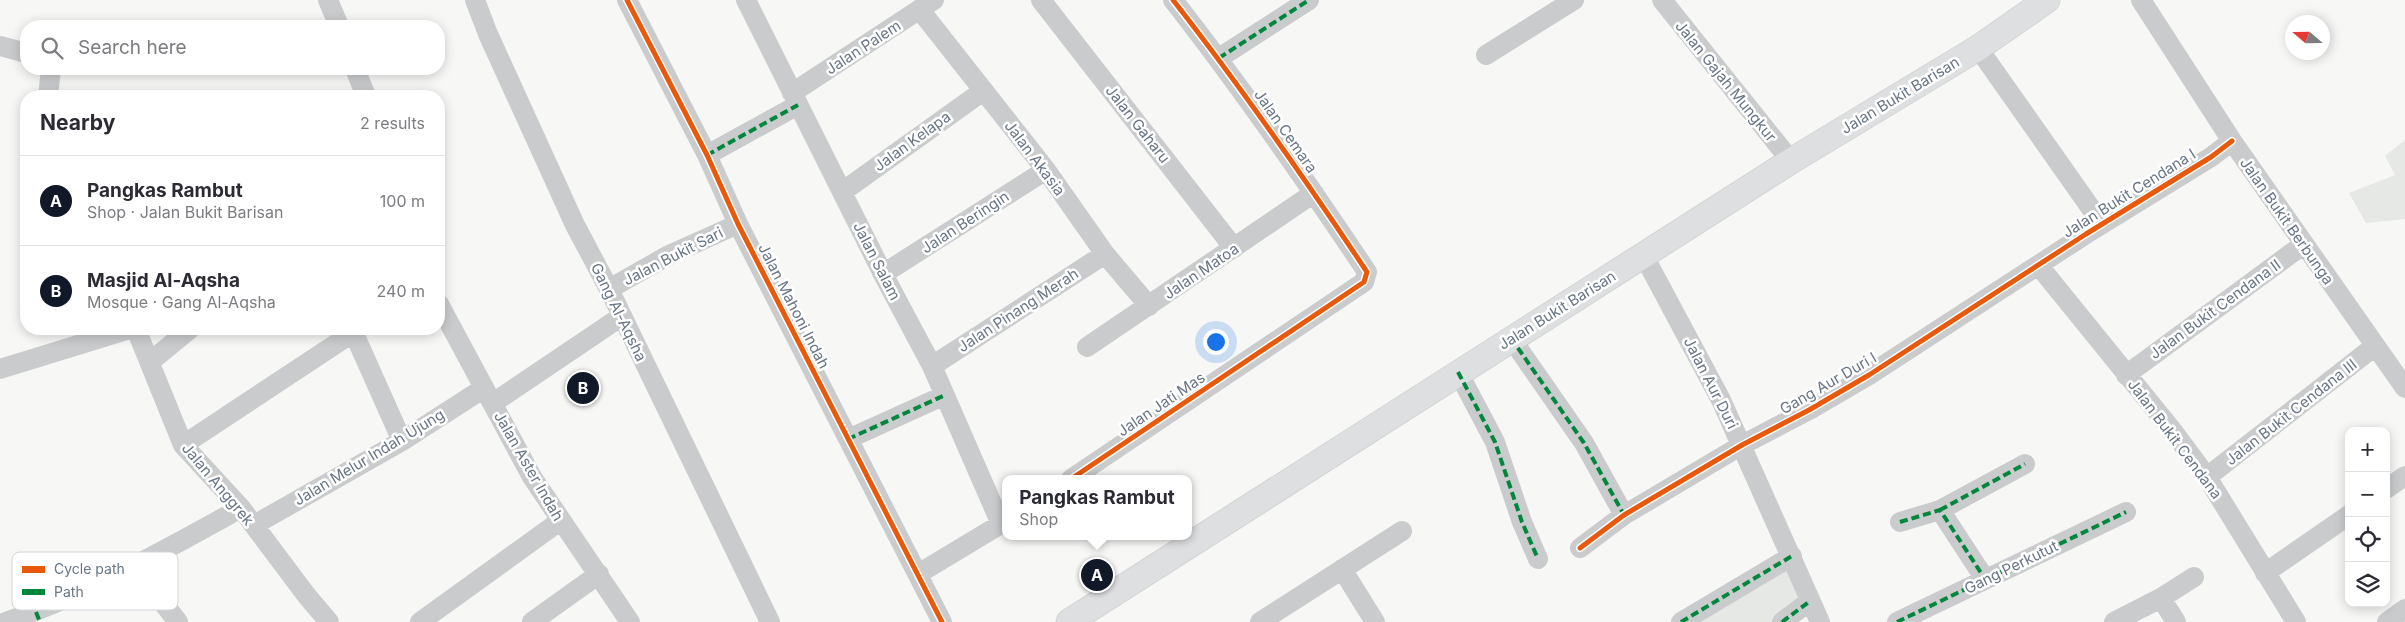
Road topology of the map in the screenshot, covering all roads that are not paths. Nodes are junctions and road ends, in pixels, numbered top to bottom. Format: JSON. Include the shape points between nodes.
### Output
{"nodes":[{"id":1,"x":328,"y":0,"type":"edge"},
{"id":2,"x":475,"y":0,"type":"edge"},
{"id":3,"x":627,"y":0,"type":"edge"},
{"id":4,"x":1041,"y":0,"type":"edge"},
{"id":5,"x":1174,"y":0,"type":"edge"},
{"id":6,"x":1309,"y":0,"type":"edge"},
{"id":7,"x":1574,"y":0,"type":"edge"},
{"id":8,"x":1662,"y":0,"type":"edge"},
{"id":9,"x":2047,"y":0,"type":"edge"},
{"id":10,"x":2141,"y":0,"type":"edge"},
{"id":11,"x":755,"y":3,"type":"edge"},
{"id":12,"x":927,"y":5,"type":"edge"},
{"id":13,"x":336,"y":20,"type":"edge"},
{"id":14,"x":0,"y":46,"type":"edge"},
{"id":15,"x":1978,"y":48,"type":"junction"},
{"id":16,"x":20,"y":51,"type":"edge"},
{"id":17,"x":1486,"y":55,"type":"dead end"},
{"id":18,"x":1219,"y":58,"type":"junction"},
{"id":19,"x":50,"y":75,"type":"edge"},
{"id":20,"x":357,"y":75,"type":"edge"},
{"id":21,"x":49,"y":90,"type":"edge"},
{"id":22,"x":364,"y":90,"type":"edge"},
{"id":23,"x":983,"y":91,"type":"junction"},
{"id":24,"x":795,"y":99,"type":"junction"},
{"id":25,"x":2232,"y":141,"type":"junction"},
{"id":26,"x":708,"y":155,"type":"junction"},
{"id":27,"x":1791,"y":161,"type":"junction"},
{"id":28,"x":1046,"y":170,"type":"junction"},
{"id":29,"x":842,"y":192,"type":"junction"},
{"id":30,"x":1314,"y":193,"type":"junction"},
{"id":31,"x":738,"y":224,"type":"junction"},
{"id":32,"x":2102,"y":224,"type":"junction"},
{"id":33,"x":2304,"y":244,"type":"junction"},
{"id":34,"x":1234,"y":248,"type":"junction"},
{"id":35,"x":1105,"y":254,"type":"junction"},
{"id":36,"x":1644,"y":256,"type":"junction"},
{"id":37,"x":2040,"y":266,"type":"junction"},
{"id":38,"x":883,"y":274,"type":"junction"},
{"id":39,"x":1364,"y":282,"type":"joint"},
{"id":40,"x":609,"y":290,"type":"junction"},
{"id":41,"x":1149,"y":306,"type":"junction"},
{"id":42,"x":445,"y":315,"type":"edge"},
{"id":43,"x":622,"y":316,"type":"junction"},
{"id":44,"x":110,"y":335,"type":"edge"},
{"id":45,"x":139,"y":335,"type":"edge"},
{"id":46,"x":182,"y":335,"type":"edge"},
{"id":47,"x":347,"y":335,"type":"edge"},
{"id":48,"x":355,"y":335,"type":"edge"},
{"id":49,"x":1511,"y":338,"type":"junction"},
{"id":50,"x":2375,"y":346,"type":"junction"},
{"id":51,"x":1086,"y":347,"type":"dead end"},
{"id":52,"x":150,"y":361,"type":"junction"},
{"id":53,"x":932,"y":366,"type":"junction"},
{"id":54,"x":0,"y":369,"type":"edge"},
{"id":55,"x":1458,"y":372,"type":"junction"},
{"id":56,"x":2126,"y":375,"type":"junction"},
{"id":57,"x":2405,"y":388,"type":"edge"},
{"id":58,"x":488,"y":395,"type":"junction"},
{"id":59,"x":943,"y":396,"type":"junction"},
{"id":60,"x":848,"y":439,"type":"junction"},
{"id":61,"x":402,"y":441,"type":"junction"},
{"id":62,"x":183,"y":445,"type":"junction"},
{"id":63,"x":1742,"y":445,"type":"junction"},
{"id":64,"x":2025,"y":464,"type":"dead end"},
{"id":65,"x":1077,"y":475,"type":"edge"},
{"id":66,"x":2405,"y":476,"type":"edge"},
{"id":67,"x":2207,"y":477,"type":"junction"},
{"id":68,"x":2390,"y":486,"type":"edge"},
{"id":69,"x":241,"y":508,"type":"junction"},
{"id":70,"x":1940,"y":510,"type":"junction"},
{"id":71,"x":2126,"y":512,"type":"dead end"},
{"id":72,"x":1624,"y":515,"type":"junction"},
{"id":73,"x":2346,"y":517,"type":"edge"},
{"id":74,"x":1002,"y":520,"type":"edge"},
{"id":75,"x":560,"y":521,"type":"junction"},
{"id":76,"x":1900,"y":522,"type":"dead end"},
{"id":77,"x":1002,"y":523,"type":"edge"},
{"id":78,"x":254,"y":525,"type":"junction"},
{"id":79,"x":1402,"y":531,"type":"dead end"},
{"id":80,"x":1580,"y":548,"type":"dead end"},
{"id":81,"x":162,"y":552,"type":"edge"},
{"id":82,"x":1792,"y":556,"type":"junction"},
{"id":83,"x":1538,"y":559,"type":"dead end"},
{"id":84,"x":1342,"y":569,"type":"junction"},
{"id":85,"x":2265,"y":573,"type":"junction"},
{"id":86,"x":599,"y":574,"type":"junction"},
{"id":87,"x":918,"y":574,"type":"junction"},
{"id":88,"x":2194,"y":577,"type":"dead end"},
{"id":89,"x":1985,"y":579,"type":"junction"},
{"id":90,"x":2161,"y":598,"type":"junction"},
{"id":91,"x":1810,"y":601,"type":"junction"},
{"id":92,"x":2405,"y":609,"type":"edge"},
{"id":93,"x":52,"y":610,"type":"edge"},
{"id":94,"x":169,"y":610,"type":"edge"},
{"id":95,"x":38,"y":617,"type":"edge"},
{"id":96,"x":6,"y":622,"type":"edge"},
{"id":97,"x":178,"y":622,"type":"edge"},
{"id":98,"x":330,"y":622,"type":"edge"},
{"id":99,"x":420,"y":622,"type":"edge"},
{"id":100,"x":532,"y":622,"type":"edge"},
{"id":101,"x":630,"y":622,"type":"edge"},
{"id":102,"x":770,"y":622,"type":"edge"},
{"id":103,"x":942,"y":622,"type":"edge"},
{"id":104,"x":1069,"y":622,"type":"edge"},
{"id":105,"x":1260,"y":622,"type":"edge"},
{"id":106,"x":1376,"y":622,"type":"edge"},
{"id":107,"x":1681,"y":622,"type":"edge"},
{"id":108,"x":1782,"y":622,"type":"edge"},
{"id":109,"x":1820,"y":622,"type":"edge"},
{"id":110,"x":1897,"y":622,"type":"edge"},
{"id":111,"x":2114,"y":622,"type":"edge"},
{"id":112,"x":2176,"y":622,"type":"edge"},
{"id":113,"x":2296,"y":622,"type":"edge"},
{"id":114,"x":2387,"y":622,"type":"edge"}],
"edges":[{"from":1,"to":13,"type":"street"},
{"from":2,"to":40,"type":"street","name":"Gang Al-Aqsha","via":[[575,225]]},
{"from":3,"to":26,"type":"street","name":"Jalan Mahoni Indah"},
{"from":4,"to":34,"type":"street","name":"Jalan Gaharu"},
{"from":5,"to":18,"type":"street","name":"Jalan Cemara"},
{"from":6,"to":18,"type":"street"},
{"from":7,"to":17,"type":"street"},
{"from":8,"to":27,"type":"street","name":"Jalan Gajah Mungkur"},
{"from":9,"to":15,"type":"main road","name":"Jalan Bukit Barisan"},
{"from":10,"to":25,"type":"street","name":"Jalan Bukit Berbunga"},
{"from":11,"to":24,"type":"street","name":"Jalan Salam"},
{"from":12,"to":23,"type":"street","name":"Jalan Akasia"},
{"from":12,"to":24,"type":"street","name":"Jalan Palem"},
{"from":14,"to":16,"type":"street"},
{"from":15,"to":27,"type":"main road","name":"Jalan Bukit Barisan"},
{"from":15,"to":32,"type":"street"},
{"from":18,"to":30,"type":"street","name":"Jalan Cemara"},
{"from":19,"to":21,"type":"street"},
{"from":20,"to":22,"type":"street"},
{"from":23,"to":28,"type":"street","name":"Jalan Akasia"},
{"from":23,"to":29,"type":"street","name":"Jalan Kelapa"},
{"from":24,"to":26,"type":"street","name":"Jalan Palem"},
{"from":24,"to":29,"type":"street","name":"Jalan Salam"},
{"from":25,"to":32,"type":"street","name":"Jalan Bukit Cendana I"},
{"from":25,"to":33,"type":"street","name":"Jalan Bukit Berbunga"},
{"from":26,"to":31,"type":"street","name":"Jalan Mahoni Indah"},
{"from":27,"to":36,"type":"main road","name":"Jalan Bukit Barisan"},
{"from":28,"to":35,"type":"street","name":"Jalan Akasia"},
{"from":28,"to":38,"type":"street","name":"Jalan Beringin"},
{"from":29,"to":38,"type":"street","name":"Jalan Salam"},
{"from":30,"to":34,"type":"street","name":"Jalan Matoa"},
{"from":30,"to":39,"type":"street","name":"Jalan Cemara","via":[[1367,272]]},
{"from":31,"to":40,"type":"street","name":"Jalan Bukit Sari","via":[[674,252]]},
{"from":31,"to":60,"type":"street","name":"Jalan Mahoni Indah"},
{"from":32,"to":37,"type":"street","name":"Jalan Bukit Cendana I"},
{"from":33,"to":50,"type":"street","name":"Jalan Bukit Berbunga"},
{"from":33,"to":56,"type":"street","name":"Jalan Bukit Cendana II"},
{"from":34,"to":41,"type":"street","name":"Jalan Matoa"},
{"from":35,"to":41,"type":"street","name":"Jalan Akasia"},
{"from":35,"to":53,"type":"street","name":"Jalan Pinang Merah"},
{"from":36,"to":49,"type":"main road","name":"Jalan Bukit Barisan"},
{"from":36,"to":63,"type":"street","name":"Jalan Aur Duri"},
{"from":37,"to":56,"type":"street","name":"Jalan Bukit Cendana"},
{"from":37,"to":63,"type":"street","name":"Gang Aur Duri I","via":[[1869,375]]},
{"from":38,"to":53,"type":"street","name":"Jalan Salam"},
{"from":39,"to":65,"type":"street","name":"Jalan Jati Mas"},
{"from":40,"to":43,"type":"street","name":"Gang Al-Aqsha"},
{"from":41,"to":51,"type":"street","name":"Jalan Matoa"},
{"from":42,"to":58,"type":"street","name":"Jalan Aster Indah"},
{"from":43,"to":58,"type":"street","name":"Jalan Melur Indah Ujung"},
{"from":43,"to":102,"type":"street","name":"Gang Al-Aqsha"},
{"from":44,"to":54,"type":"street"},
{"from":45,"to":52,"type":"street","name":"Jalan Anggrek"},
{"from":46,"to":52,"type":"street"},
{"from":47,"to":62,"type":"street"},
{"from":48,"to":61,"type":"street"},
{"from":49,"to":55,"type":"main road","name":"Jalan Bukit Barisan"},
{"from":49,"to":72,"type":"street","via":[[1579,435]]},
{"from":50,"to":57,"type":"street","name":"Jalan Bukit Berbunga"},
{"from":50,"to":67,"type":"street","name":"Jalan Bukit Cendana III"},
{"from":52,"to":62,"type":"street","name":"Jalan Anggrek"},
{"from":53,"to":59,"type":"street","name":"Jalan Salam"},
{"from":55,"to":83,"type":"street","via":[[1495,442]]},
{"from":55,"to":104,"type":"main road","name":"Jalan Bukit Barisan"},
{"from":56,"to":67,"type":"street","name":"Jalan Bukit Cendana"},
{"from":58,"to":61,"type":"street","name":"Jalan Melur Indah Ujung"},
{"from":58,"to":75,"type":"street","name":"Jalan Aster Indah"},
{"from":59,"to":60,"type":"street"},
{"from":59,"to":74,"type":"street","name":"Jalan Salam"},
{"from":60,"to":87,"type":"street","name":"Jalan Mahoni Indah"},
{"from":61,"to":78,"type":"street","name":"Jalan Melur Indah Ujung"},
{"from":62,"to":69,"type":"street","name":"Jalan Anggrek"},
{"from":63,"to":72,"type":"street","name":"Gang Aur Duri I"},
{"from":63,"to":82,"type":"street","name":"Jalan Aur Duri"},
{"from":64,"to":70,"type":"street"},
{"from":66,"to":68,"type":"street"},
{"from":67,"to":85,"type":"street","name":"Jalan Bukit Cendana"},
{"from":69,"to":78,"type":"street","name":"Jalan Anggrek"},
{"from":69,"to":81,"type":"street"},
{"from":70,"to":76,"type":"street"},
{"from":70,"to":89,"type":"street"},
{"from":71,"to":89,"type":"street","name":"Gang Perkutut"},
{"from":72,"to":80,"type":"street","name":"Gang Aur Duri I"},
{"from":73,"to":85,"type":"street"},
{"from":75,"to":86,"type":"street","name":"Jalan Aster Indah"},
{"from":75,"to":99,"type":"street"},
{"from":77,"to":87,"type":"street"},
{"from":78,"to":98,"type":"street","name":"Jalan Anggrek"},
{"from":79,"to":84,"type":"street"},
{"from":82,"to":91,"type":"street","name":"Jalan Aur Duri"},
{"from":82,"to":107,"type":"street"},
{"from":84,"to":105,"type":"street"},
{"from":84,"to":106,"type":"street"},
{"from":85,"to":113,"type":"street","name":"Jalan Bukit Cendana"},
{"from":86,"to":100,"type":"street"},
{"from":86,"to":101,"type":"street","name":"Jalan Aster Indah"},
{"from":87,"to":103,"type":"street","name":"Jalan Mahoni Indah"},
{"from":88,"to":90,"type":"street"},
{"from":89,"to":110,"type":"street","name":"Gang Perkutut"},
{"from":90,"to":111,"type":"street"},
{"from":90,"to":112,"type":"street"},
{"from":91,"to":108,"type":"street"},
{"from":91,"to":109,"type":"street","name":"Jalan Aur Duri"},
{"from":92,"to":114,"type":"street"},
{"from":93,"to":95,"type":"street"},
{"from":94,"to":97,"type":"street"},
{"from":95,"to":96,"type":"street"}]}
